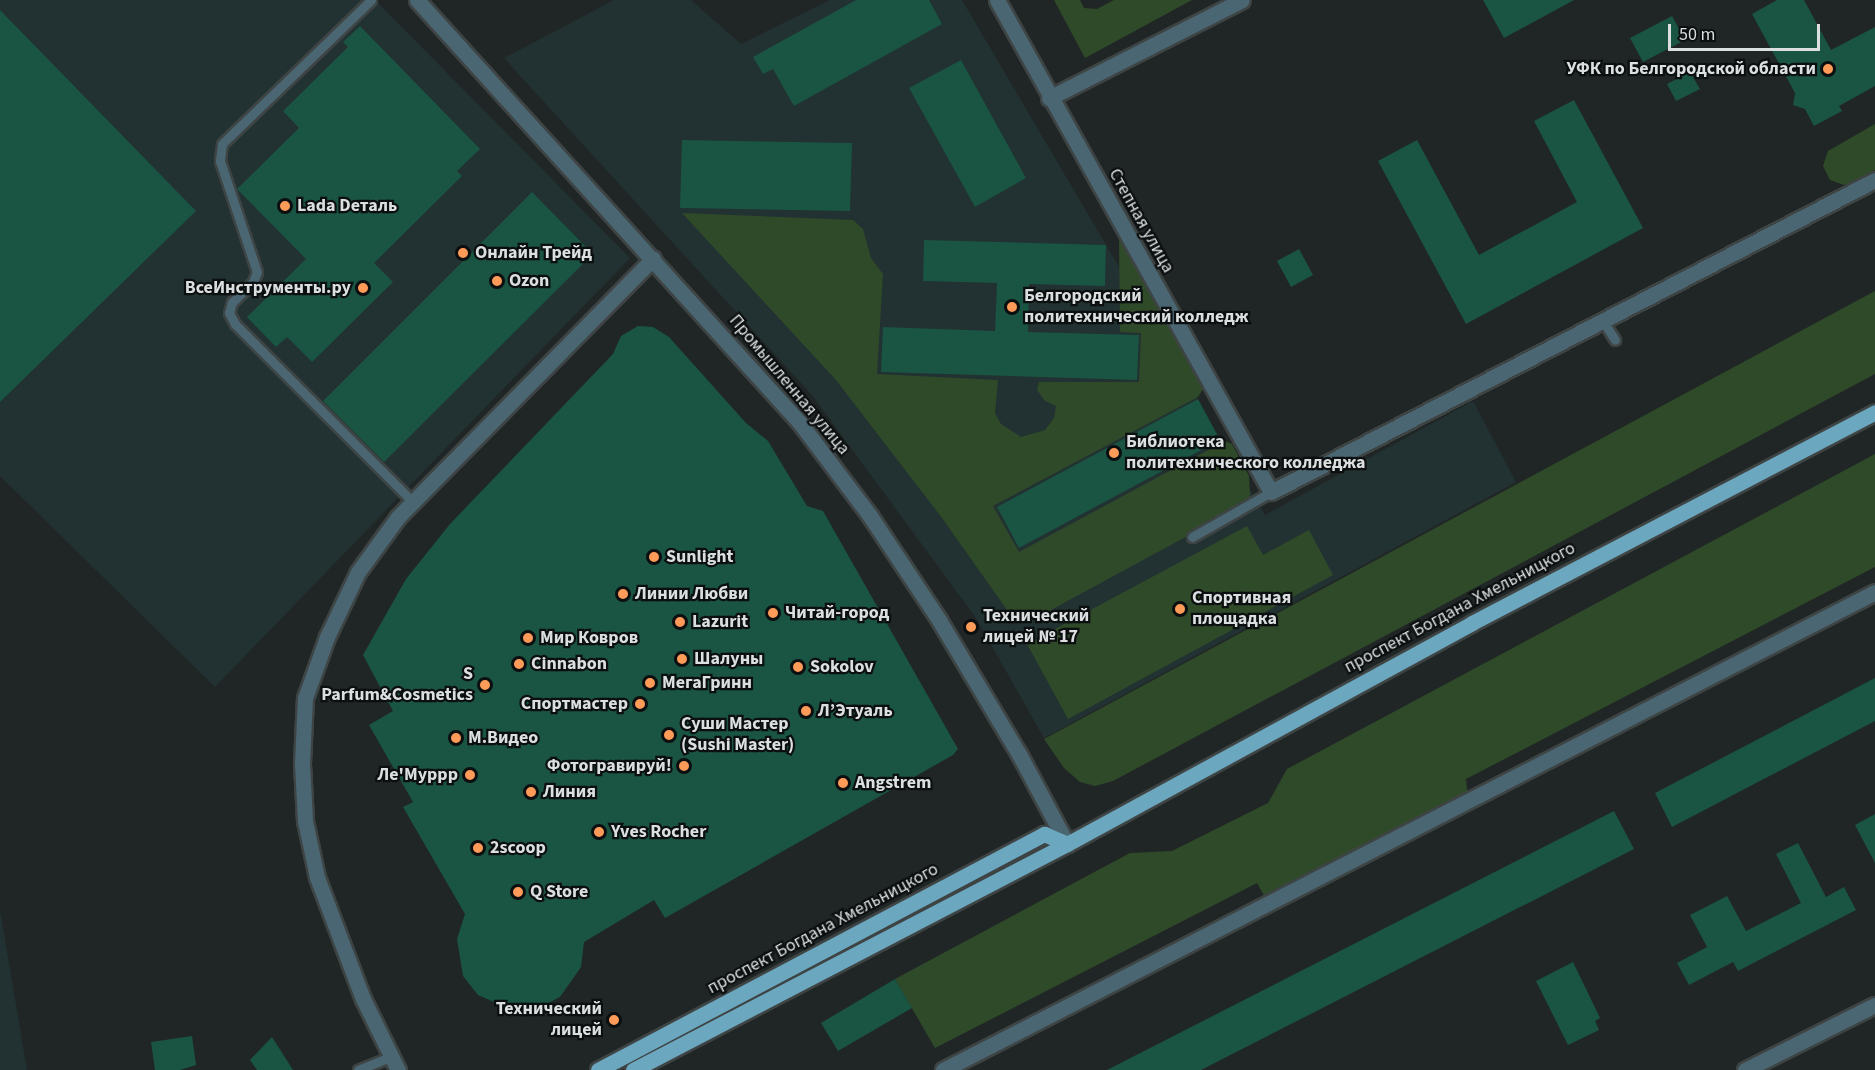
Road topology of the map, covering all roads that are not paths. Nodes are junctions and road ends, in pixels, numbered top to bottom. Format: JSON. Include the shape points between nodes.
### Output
{"nodes":[{"id":1,"x":371,"y":0,"type":"edge"},
{"id":2,"x":417,"y":0,"type":"edge"},
{"id":3,"x":997,"y":0,"type":"edge"},
{"id":4,"x":1242,"y":0,"type":"edge"},
{"id":5,"x":1049,"y":98,"type":"junction"},
{"id":6,"x":1875,"y":180,"type":"edge"},
{"id":7,"x":653,"y":258,"type":"junction"},
{"id":8,"x":1604,"y":323,"type":"junction"},
{"id":9,"x":1615,"y":340,"type":"dead end"},
{"id":10,"x":1875,"y":412,"type":"edge"},
{"id":11,"x":1271,"y":492,"type":"junction"},
{"id":12,"x":413,"y":502,"type":"junction"},
{"id":13,"x":1192,"y":537,"type":"dead end"},
{"id":14,"x":1875,"y":592,"type":"edge"},
{"id":15,"x":1066,"y":844,"type":"junction"},
{"id":16,"x":1875,"y":1005,"type":"edge"},
{"id":17,"x":395,"y":1063,"type":"edge"},
{"id":18,"x":358,"y":1070,"type":"edge"},
{"id":19,"x":598,"y":1070,"type":"edge"},
{"id":20,"x":633,"y":1070,"type":"edge"},
{"id":21,"x":943,"y":1070,"type":"edge"},
{"id":22,"x":1745,"y":1070,"type":"edge"}],
"edges":[{"from":1,"to":12,"type":"lane","via":[[222,144],[220,161],[257,272],[253,282],[232,302],[229,313],[235,324]]},
{"from":2,"to":7,"type":"street","name":"Промышленная улица"},
{"from":3,"to":5,"type":"street","name":"Степная улица"},
{"from":4,"to":5,"type":"street"},
{"from":5,"to":11,"type":"street","name":"Степная улица"},
{"from":6,"to":8,"type":"street"},
{"from":7,"to":12,"type":"street"},
{"from":7,"to":15,"type":"street","name":"Промышленная улица","via":[[800,423],[870,516],[939,620],[1019,754]]},
{"from":8,"to":9,"type":"lane"},
{"from":8,"to":11,"type":"street"},
{"from":10,"to":15,"type":"main road","name":"проспект Богдана Хмельницкого","via":[[1472,622]]},
{"from":11,"to":13,"type":"lane"},
{"from":12,"to":17,"type":"street","via":[[358,572],[327,637],[305,698],[302,763],[305,821],[317,877],[363,999]]},
{"from":14,"to":21,"type":"street"},
{"from":15,"to":19,"type":"main road","name":"проспект Богдана Хмельницкого","via":[[1044,834]]},
{"from":15,"to":20,"type":"main road","name":"проспект Богдана Хмельницкого"},
{"from":16,"to":22,"type":"street"},
{"from":17,"to":18,"type":"lane"}]}
